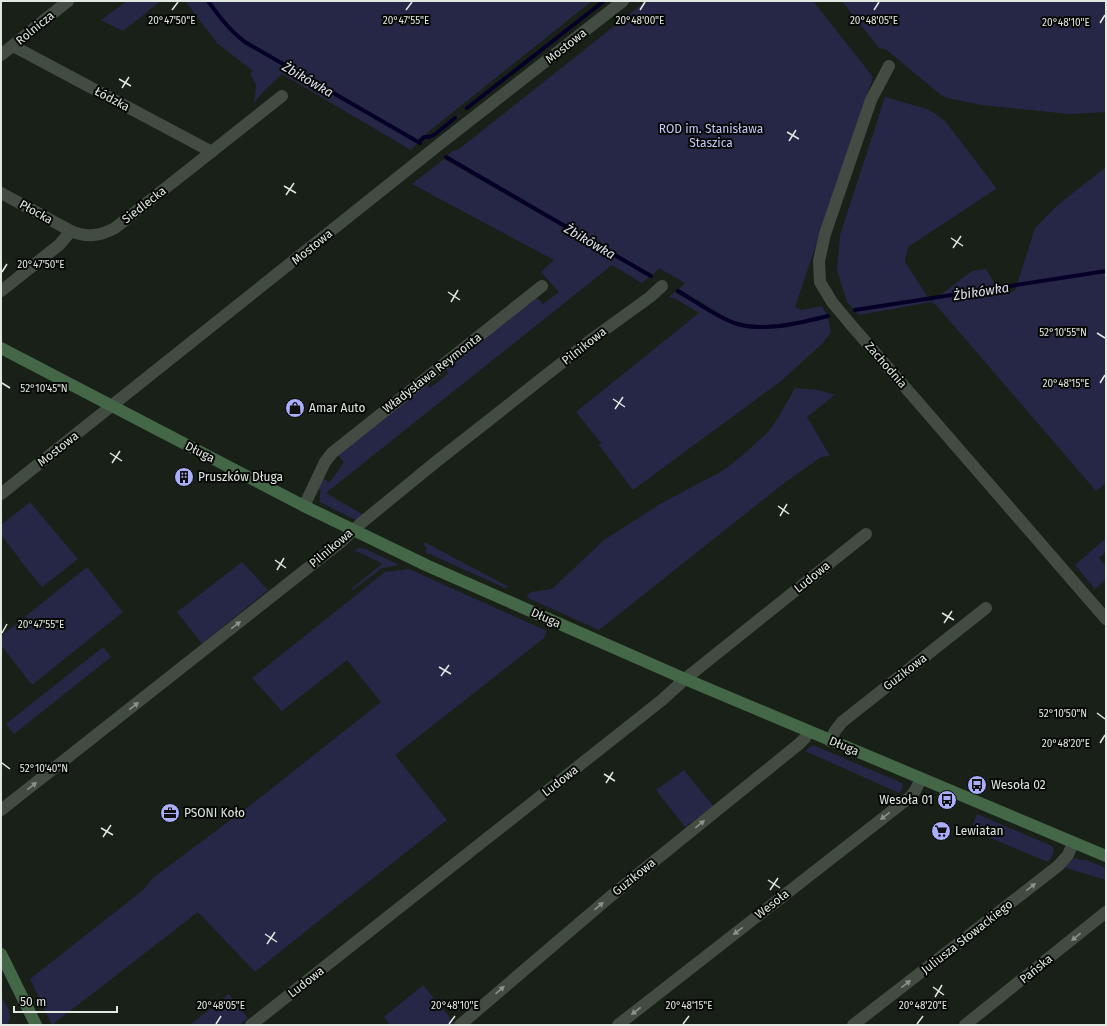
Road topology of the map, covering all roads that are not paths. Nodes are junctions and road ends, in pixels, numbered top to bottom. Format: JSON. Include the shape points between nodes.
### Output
{"nodes":[{"id":1,"x":68,"y":1,"type":"edge"},
{"id":2,"x":623,"y":1,"type":"edge"},
{"id":3,"x":13,"y":46,"type":"junction"},
{"id":4,"x":1,"y":55,"type":"edge"},
{"id":5,"x":889,"y":66,"type":"dead end"},
{"id":6,"x":282,"y":96,"type":"dead end"},
{"id":7,"x":212,"y":152,"type":"junction"},
{"id":8,"x":1,"y":193,"type":"edge"},
{"id":9,"x":71,"y":231,"type":"junction"},
{"id":10,"x":542,"y":286,"type":"dead end"},
{"id":11,"x":662,"y":286,"type":"dead end"},
{"id":12,"x":1,"y":291,"type":"edge"},
{"id":13,"x":1,"y":348,"type":"edge"},
{"id":14,"x":112,"y":407,"type":"junction"},
{"id":15,"x":1,"y":494,"type":"edge"},
{"id":16,"x":304,"y":506,"type":"junction"},
{"id":17,"x":353,"y":531,"type":"junction"},
{"id":18,"x":866,"y":534,"type":"dead end"},
{"id":19,"x":986,"y":608,"type":"dead end"},
{"id":20,"x":1106,"y":619,"type":"edge"},
{"id":21,"x":685,"y":679,"type":"junction"},
{"id":22,"x":808,"y":731,"type":"junction"},
{"id":23,"x":830,"y":740,"type":"junction"},
{"id":24,"x":921,"y":779,"type":"junction"},
{"id":25,"x":1,"y":810,"type":"edge"},
{"id":26,"x":1073,"y":843,"type":"junction"},
{"id":27,"x":1106,"y":856,"type":"edge"},
{"id":28,"x":1106,"y":912,"type":"edge"},
{"id":29,"x":1,"y":954,"type":"edge"},
{"id":30,"x":36,"y":1025,"type":"edge"},
{"id":31,"x":251,"y":1025,"type":"edge"},
{"id":32,"x":460,"y":1025,"type":"edge"},
{"id":33,"x":618,"y":1025,"type":"edge"},
{"id":34,"x":853,"y":1025,"type":"edge"},
{"id":35,"x":965,"y":1025,"type":"edge"}],
"edges":[{"from":1,"to":3,"type":"street","name":"Rolnicza"},
{"from":2,"to":14,"type":"street","name":"Mostowa"},
{"from":3,"to":4,"type":"street","name":"Rolnicza"},
{"from":3,"to":7,"type":"street","name":"Łódzka"},
{"from":5,"to":20,"type":"street","name":"Zachodnia","via":[[871,100],[825,234],[819,261],[820,282],[847,320]]},
{"from":6,"to":7,"type":"street","name":"Siedlecka"},
{"from":7,"to":9,"type":"street","name":"Siedlecka","via":[[110,231],[93,236]]},
{"from":8,"to":9,"type":"street","name":"Płocka"},
{"from":9,"to":12,"type":"street","via":[[59,245]]},
{"from":10,"to":16,"type":"street","name":"Władysława Reymonta","via":[[332,453]]},
{"from":11,"to":17,"type":"street","name":"Pilnikowa","via":[[438,461]]},
{"from":13,"to":14,"type":"street","name":"Długa"},
{"from":14,"to":15,"type":"street","name":"Mostowa"},
{"from":14,"to":16,"type":"street","name":"Długa"},
{"from":16,"to":17,"type":"street","name":"Długa"},
{"from":17,"to":21,"type":"street","name":"Długa"},
{"from":25,"to":17,"type":"street","name":"Pilnikowa","one_way":true},
{"from":18,"to":21,"type":"street","name":"Ludowa"},
{"from":19,"to":23,"type":"street","name":"Guzikowa","via":[[842,722]]},
{"from":21,"to":22,"type":"street","name":"Długa"},
{"from":21,"to":31,"type":"street","name":"Ludowa","via":[[662,700]]},
{"from":22,"to":23,"type":"street","name":"Długa"},
{"from":32,"to":22,"type":"street","name":"Guzikowa","one_way":true,"via":[[611,896],[799,744]]},
{"from":23,"to":24,"type":"street","name":"Długa"},
{"from":24,"to":26,"type":"street","name":"Długa"},
{"from":24,"to":33,"type":"street","name":"Wesoła","one_way":true,"via":[[910,797]]},
{"from":26,"to":27,"type":"street","name":"Długa"},
{"from":34,"to":26,"type":"street","name":"Juliusza Słowackiego","one_way":true,"via":[[1058,866],[1068,855]]},
{"from":28,"to":35,"type":"street","name":"Pańska","one_way":true},
{"from":29,"to":30,"type":"street"}]}
